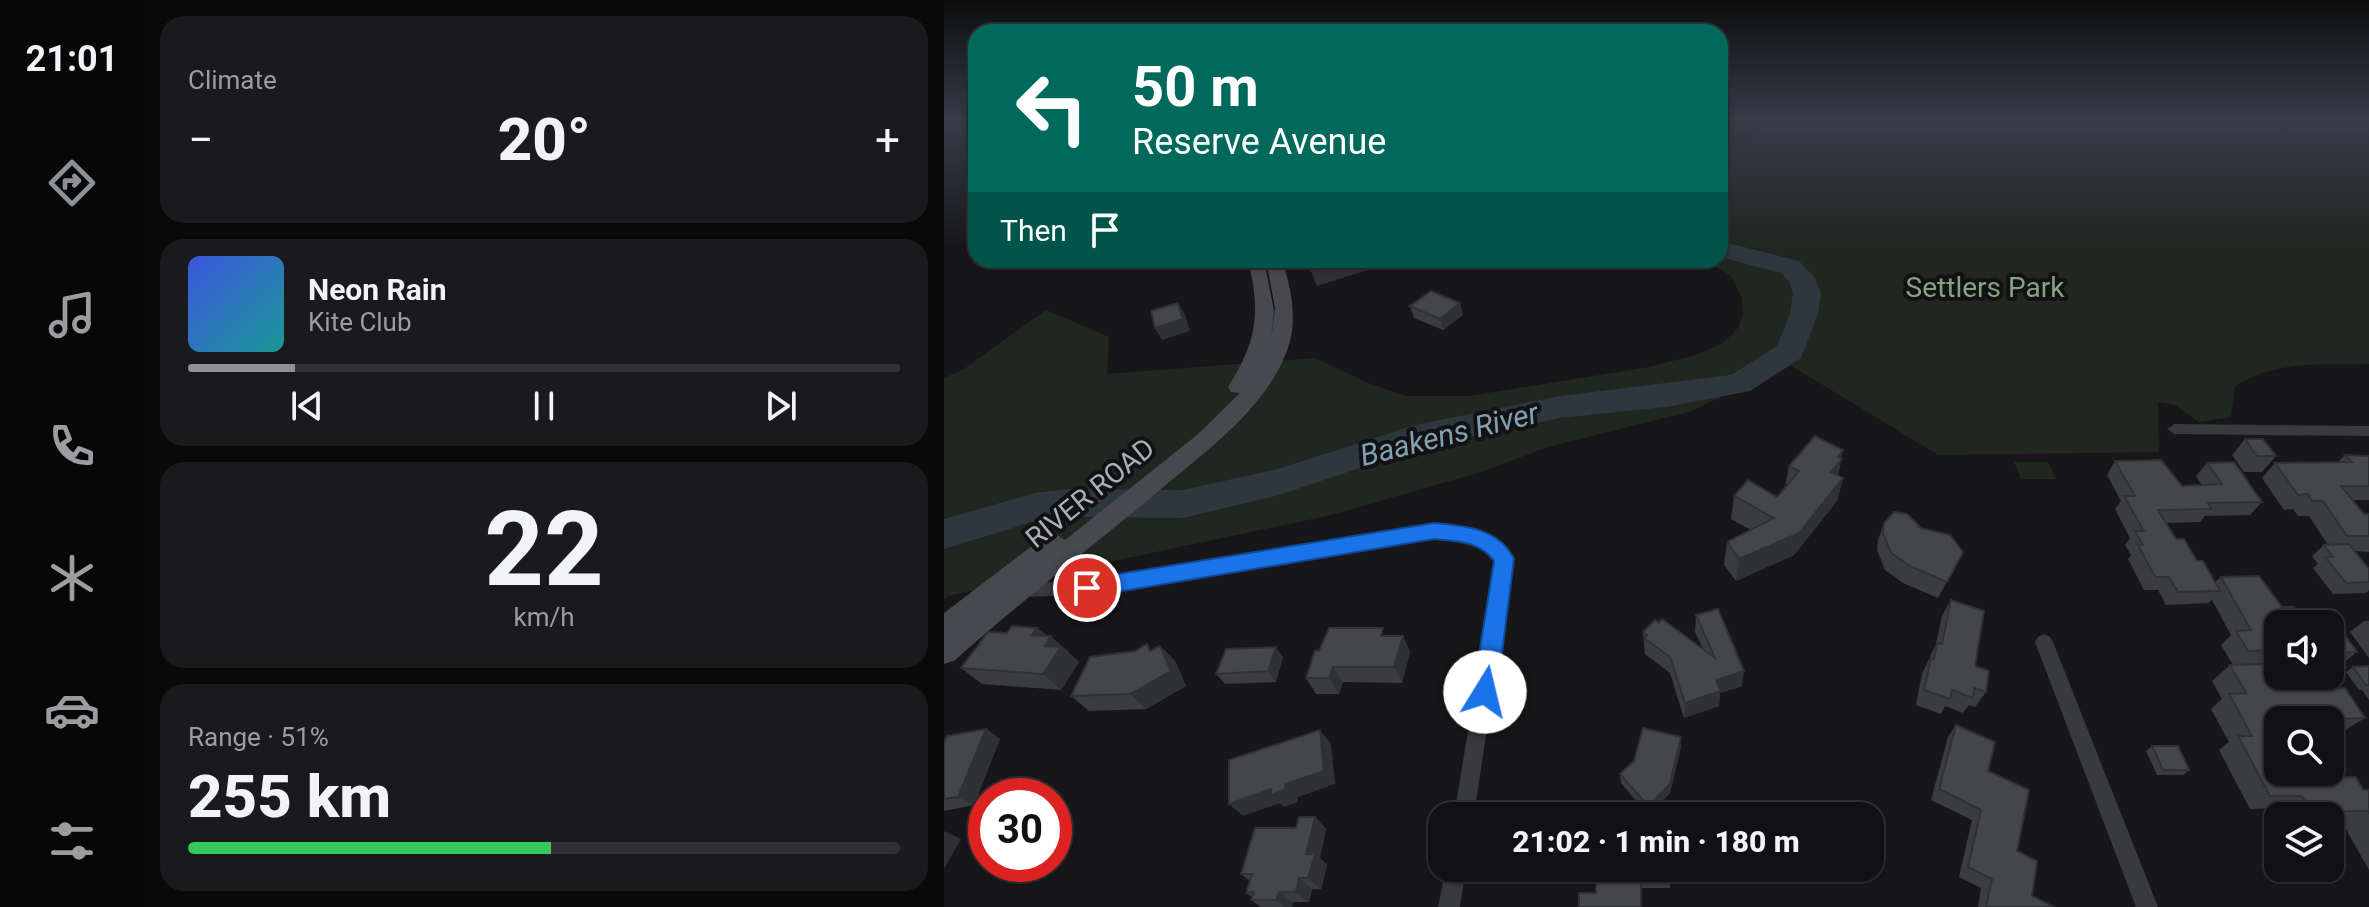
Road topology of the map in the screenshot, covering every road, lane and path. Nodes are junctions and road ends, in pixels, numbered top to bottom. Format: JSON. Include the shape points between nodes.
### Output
{"nodes":[{"id":1,"x":1258,"y":268,"type":"edge"},
{"id":2,"x":1277,"y":268,"type":"edge"},
{"id":3,"x":1258,"y":372,"type":"junction"},
{"id":4,"x":2174,"y":429,"type":"dead end"},
{"id":5,"x":2369,"y":431,"type":"edge"},
{"id":6,"x":1020,"y":583,"type":"junction"},
{"id":7,"x":944,"y":628,"type":"edge"},
{"id":8,"x":2044,"y":642,"type":"dead end"},
{"id":9,"x":944,"y":652,"type":"edge"},
{"id":10,"x":1466,"y":802,"type":"edge"},
{"id":11,"x":1453,"y":882,"type":"edge"},
{"id":12,"x":1449,"y":907,"type":"edge"},
{"id":13,"x":2147,"y":907,"type":"edge"}],
"edges":[{"from":1,"to":3,"type":"main road","via":[[1266,316]]},
{"from":2,"to":3,"type":"main road","via":[[1285,293],[1284,329]]},
{"from":3,"to":6,"type":"main road","name":"RIVER ROAD","via":[[1237,408],[1208,436]]},
{"from":4,"to":5,"type":"street"},
{"from":6,"to":7,"type":"main road","name":"RIVER ROAD"},
{"from":6,"to":9,"type":"main road","name":"RIVER ROAD"},
{"from":6,"to":10,"type":"street","via":[[1087,588],[1434,531],[1481,538],[1504,559]]},
{"from":8,"to":13,"type":"street"},
{"from":11,"to":12,"type":"street"}]}
